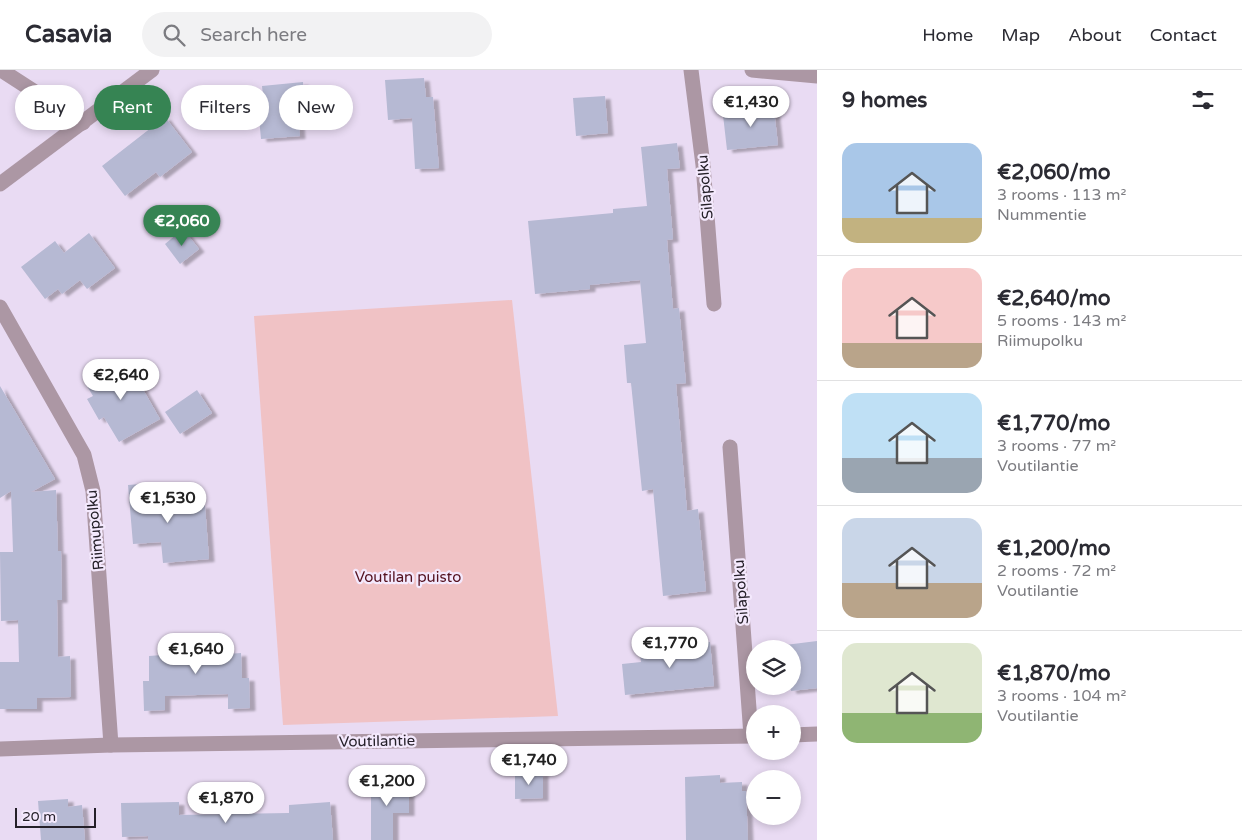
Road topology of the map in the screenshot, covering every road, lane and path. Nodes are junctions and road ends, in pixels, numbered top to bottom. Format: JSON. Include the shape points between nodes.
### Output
{"nodes":[{"id":1,"x":1,"y":70,"type":"edge"},
{"id":2,"x":152,"y":70,"type":"edge"},
{"id":3,"x":691,"y":70,"type":"edge"},
{"id":4,"x":752,"y":70,"type":"edge"},
{"id":5,"x":817,"y":76,"type":"edge"},
{"id":6,"x":24,"y":85,"type":"edge"},
{"id":7,"x":84,"y":122,"type":"edge"},
{"id":8,"x":73,"y":130,"type":"edge"},
{"id":9,"x":0,"y":184,"type":"edge"},
{"id":10,"x":714,"y":304,"type":"dead end"},
{"id":11,"x":0,"y":307,"type":"edge"},
{"id":12,"x":730,"y":447,"type":"dead end"},
{"id":13,"x":751,"y":705,"type":"edge"},
{"id":14,"x":817,"y":734,"type":"edge"},
{"id":15,"x":801,"y":735,"type":"edge"},
{"id":16,"x":746,"y":736,"type":"edge"},
{"id":17,"x":111,"y":745,"type":"junction"},
{"id":18,"x":0,"y":749,"type":"edge"}],
"edges":[{"from":1,"to":6,"type":"street"},
{"from":2,"to":7,"type":"street"},
{"from":3,"to":10,"type":"street","name":"Silapolku","via":[[703,165]]},
{"from":4,"to":5,"type":"street"},
{"from":8,"to":9,"type":"street"},
{"from":11,"to":17,"type":"street","name":"Riimupolku","via":[[84,455],[93,491]]},
{"from":12,"to":13,"type":"street","name":"Silapolku"},
{"from":14,"to":15,"type":"street"},
{"from":16,"to":17,"type":"street","name":"Voutilantie"},
{"from":17,"to":18,"type":"street","name":"Voutilantie"}]}
